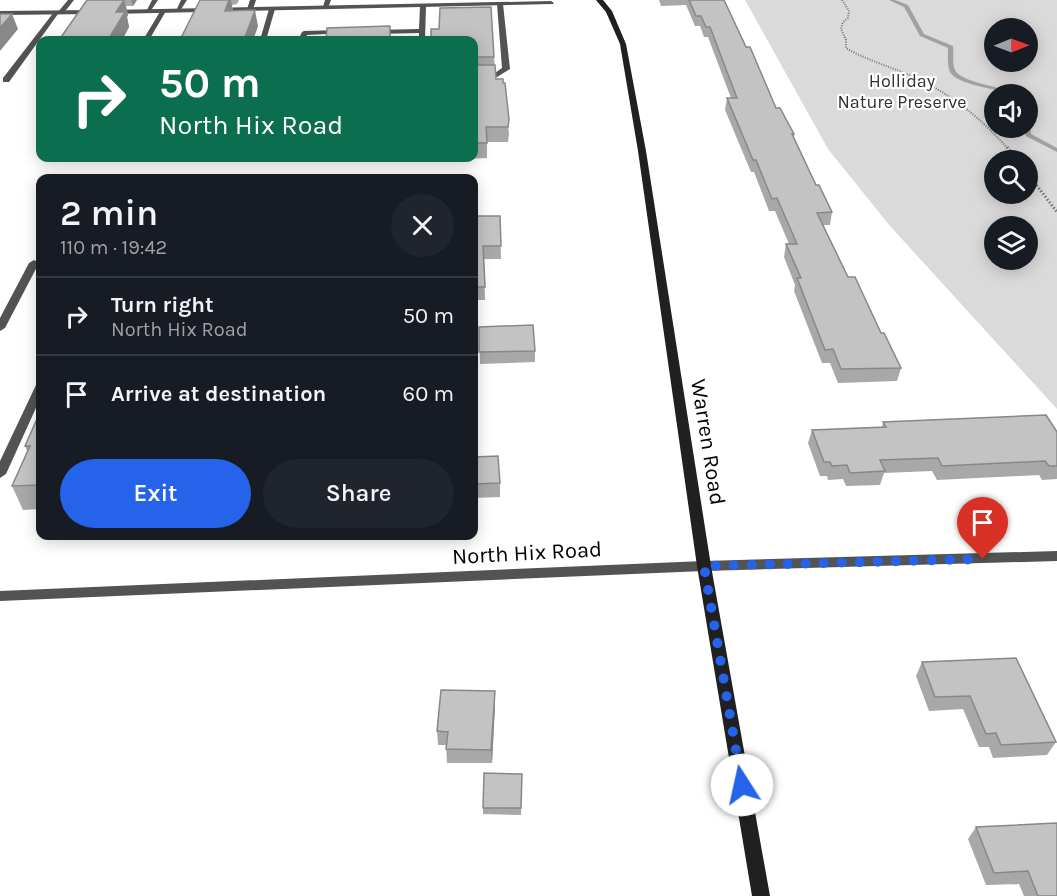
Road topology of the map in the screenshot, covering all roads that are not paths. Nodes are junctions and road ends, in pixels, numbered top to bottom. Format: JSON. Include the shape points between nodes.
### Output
{"nodes":[{"id":1,"x":71,"y":0,"type":"edge"},
{"id":2,"x":155,"y":0,"type":"edge"},
{"id":3,"x":184,"y":0,"type":"edge"},
{"id":4,"x":253,"y":0,"type":"edge"},
{"id":5,"x":599,"y":0,"type":"edge"},
{"id":6,"x":551,"y":3,"type":"dead end"},
{"id":7,"x":327,"y":4,"type":"edge"},
{"id":8,"x":500,"y":4,"type":"junction"},
{"id":9,"x":423,"y":6,"type":"junction"},
{"id":10,"x":250,"y":9,"type":"junction"},
{"id":11,"x":272,"y":9,"type":"junction"},
{"id":12,"x":178,"y":10,"type":"junction"},
{"id":13,"x":148,"y":11,"type":"junction"},
{"id":14,"x":164,"y":11,"type":"junction"},
{"id":15,"x":0,"y":13,"type":"edge"},
{"id":16,"x":59,"y":13,"type":"junction"},
{"id":17,"x":423,"y":31,"type":"junction"},
{"id":18,"x":351,"y":32,"type":"edge"},
{"id":19,"x":363,"y":32,"type":"edge"},
{"id":20,"x":41,"y":36,"type":"edge"},
{"id":21,"x":148,"y":36,"type":"edge"},
{"id":22,"x":264,"y":36,"type":"edge"},
{"id":23,"x":303,"y":36,"type":"edge"},
{"id":24,"x":422,"y":36,"type":"edge"},
{"id":25,"x":36,"y":42,"type":"edge"},
{"id":26,"x":478,"y":75,"type":"edge"},
{"id":27,"x":6,"y":80,"type":"dead end"},
{"id":28,"x":34,"y":264,"type":"dead end"},
{"id":29,"x":0,"y":328,"type":"edge"},
{"id":30,"x":36,"y":397,"type":"edge"},
{"id":31,"x":0,"y":474,"type":"edge"},
{"id":32,"x":1057,"y":556,"type":"edge"},
{"id":33,"x":704,"y":566,"type":"junction"},
{"id":34,"x":0,"y":596,"type":"edge"},
{"id":35,"x":761,"y":896,"type":"edge"}],
"edges":[{"from":1,"to":16,"type":"street"},
{"from":2,"to":13,"type":"street"},
{"from":3,"to":12,"type":"street"},
{"from":4,"to":10,"type":"street"},
{"from":5,"to":33,"type":"main road","name":"Warren Road","via":[[609,11],[623,44]]},
{"from":6,"to":8,"type":"street"},
{"from":7,"to":9,"type":"street"},
{"from":7,"to":11,"type":"street"},
{"from":8,"to":9,"type":"street"},
{"from":8,"to":26,"type":"street","via":[[506,69],[497,75]]},
{"from":9,"to":17,"type":"street"},
{"from":10,"to":11,"type":"street"},
{"from":10,"to":12,"type":"street"},
{"from":11,"to":22,"type":"street"},
{"from":12,"to":14,"type":"street"},
{"from":13,"to":14,"type":"street"},
{"from":13,"to":16,"type":"street"},
{"from":14,"to":21,"type":"street"},
{"from":15,"to":16,"type":"street"},
{"from":16,"to":20,"type":"street"},
{"from":17,"to":19,"type":"street"},
{"from":17,"to":24,"type":"street"},
{"from":18,"to":23,"type":"street"},
{"from":25,"to":27,"type":"street"},
{"from":28,"to":29,"type":"street"},
{"from":30,"to":31,"type":"street"},
{"from":32,"to":33,"type":"street","name":"North Hix Road"},
{"from":33,"to":34,"type":"street","name":"North Hix Road"},
{"from":33,"to":35,"type":"main road","name":"Warren Road"}]}
